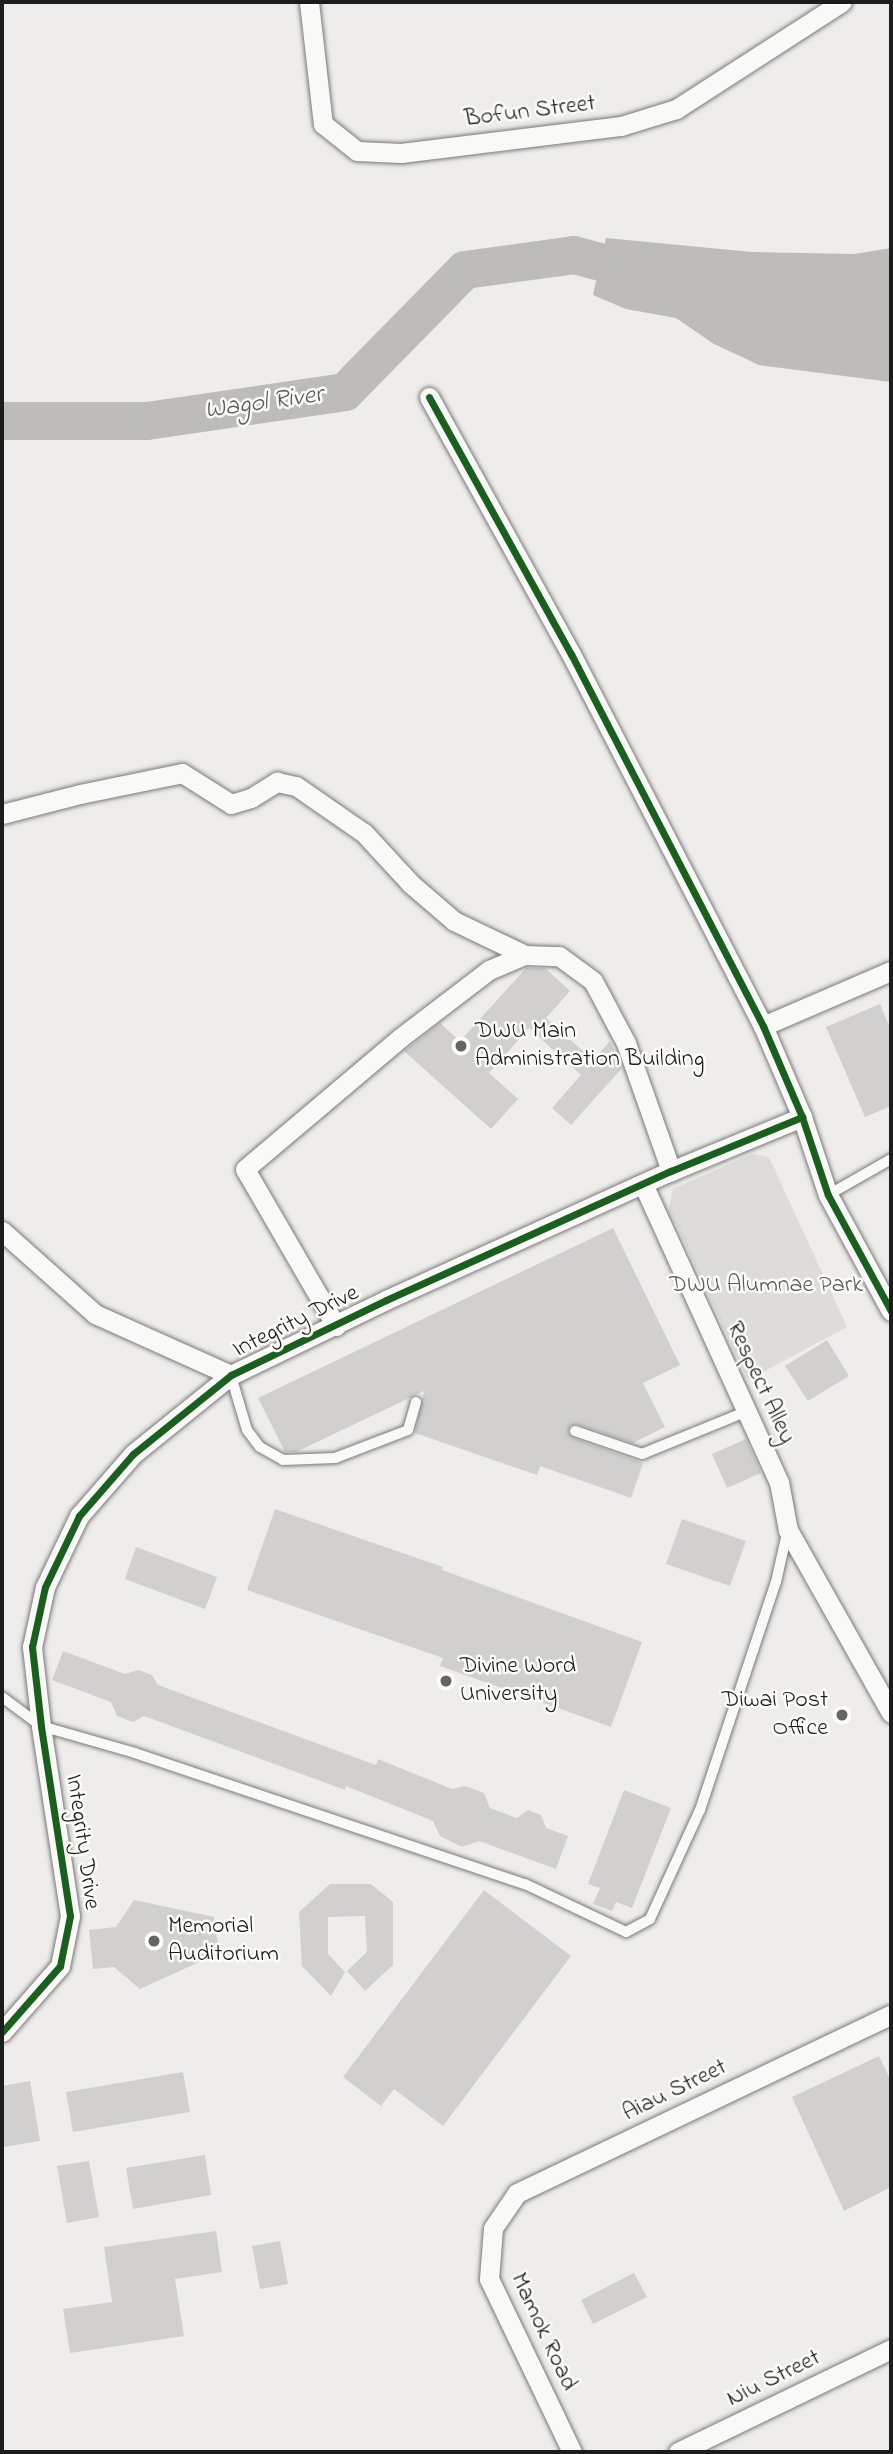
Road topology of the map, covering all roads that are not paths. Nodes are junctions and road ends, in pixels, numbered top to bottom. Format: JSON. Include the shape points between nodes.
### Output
{"nodes":[{"id":1,"x":309,"y":2,"type":"edge"},
{"id":2,"x":842,"y":2,"type":"edge"},
{"id":3,"x":429,"y":397,"type":"dead end"},
{"id":4,"x":2,"y":814,"type":"edge"},
{"id":5,"x":525,"y":955,"type":"junction"},
{"id":6,"x":891,"y":971,"type":"edge"},
{"id":7,"x":763,"y":1026,"type":"junction"},
{"id":8,"x":802,"y":1117,"type":"junction"},
{"id":9,"x":891,"y":1159,"type":"edge"},
{"id":10,"x":671,"y":1171,"type":"junction"},
{"id":11,"x":643,"y":1184,"type":"junction"},
{"id":12,"x":828,"y":1195,"type":"junction"},
{"id":13,"x":2,"y":1231,"type":"edge"},
{"id":14,"x":891,"y":1311,"type":"edge"},
{"id":15,"x":336,"y":1326,"type":"junction"},
{"id":16,"x":230,"y":1375,"type":"junction"},
{"id":17,"x":416,"y":1402,"type":"dead end"},
{"id":18,"x":745,"y":1412,"type":"junction"},
{"id":19,"x":575,"y":1431,"type":"dead end"},
{"id":20,"x":788,"y":1530,"type":"junction"},
{"id":21,"x":2,"y":1697,"type":"edge"},
{"id":22,"x":891,"y":1713,"type":"edge"},
{"id":23,"x":41,"y":1726,"type":"junction"},
{"id":24,"x":891,"y":2015,"type":"edge"},
{"id":25,"x":2,"y":2032,"type":"edge"},
{"id":26,"x":494,"y":2228,"type":"joint"},
{"id":27,"x":891,"y":2349,"type":"edge"},
{"id":28,"x":572,"y":2452,"type":"edge"},
{"id":29,"x":678,"y":2452,"type":"edge"}],
"edges":[{"from":1,"to":2,"type":"street","name":"Bofun Street","via":[[323,124],[357,151],[401,153],[621,126],[676,109]]},
{"from":3,"to":7,"type":"street","via":[[571,654]]},
{"from":4,"to":5,"type":"street","via":[[182,773],[231,804],[251,799],[277,782],[296,786],[364,833],[411,884],[454,920]]},
{"from":5,"to":10,"type":"street","via":[[559,956],[593,981],[626,1042]]},
{"from":5,"to":15,"type":"street","via":[[489,970],[400,1038],[246,1169]]},
{"from":6,"to":7,"type":"street"},
{"from":7,"to":8,"type":"street"},
{"from":8,"to":10,"type":"street","name":"Integrity Drive"},
{"from":8,"to":12,"type":"street"},
{"from":9,"to":12,"type":"lane"},
{"from":10,"to":11,"type":"street","name":"Integrity Drive"},
{"from":11,"to":15,"type":"street","name":"Integrity Drive"},
{"from":11,"to":18,"type":"street","name":"Respect Alley"},
{"from":12,"to":14,"type":"street"},
{"from":13,"to":16,"type":"street","via":[[95,1314]]},
{"from":15,"to":16,"type":"street","name":"Integrity Drive"},
{"from":16,"to":17,"type":"lane","via":[[247,1430],[260,1447],[283,1460],[335,1458],[408,1430]]},
{"from":16,"to":23,"type":"street","name":"Integrity Drive","via":[[133,1454],[79,1516],[45,1587],[32,1647]]},
{"from":18,"to":19,"type":"lane","via":[[642,1454]]},
{"from":18,"to":20,"type":"street","name":"Respect Alley","via":[[779,1482]]},
{"from":20,"to":22,"type":"street","name":"Respect Alley"},
{"from":20,"to":23,"type":"lane","via":[[776,1582],[701,1810],[650,1919],[626,1932],[526,1884]]},
{"from":21,"to":23,"type":"lane"},
{"from":23,"to":25,"type":"street","name":"Integrity Drive","via":[[70,1916],[60,1966]]},
{"from":24,"to":26,"type":"street","name":"Aiau Street","via":[[517,2193]]},
{"from":26,"to":28,"type":"street","name":"Mamok Road","via":[[489,2279]]},
{"from":27,"to":29,"type":"street","name":"Niu Street"}]}
